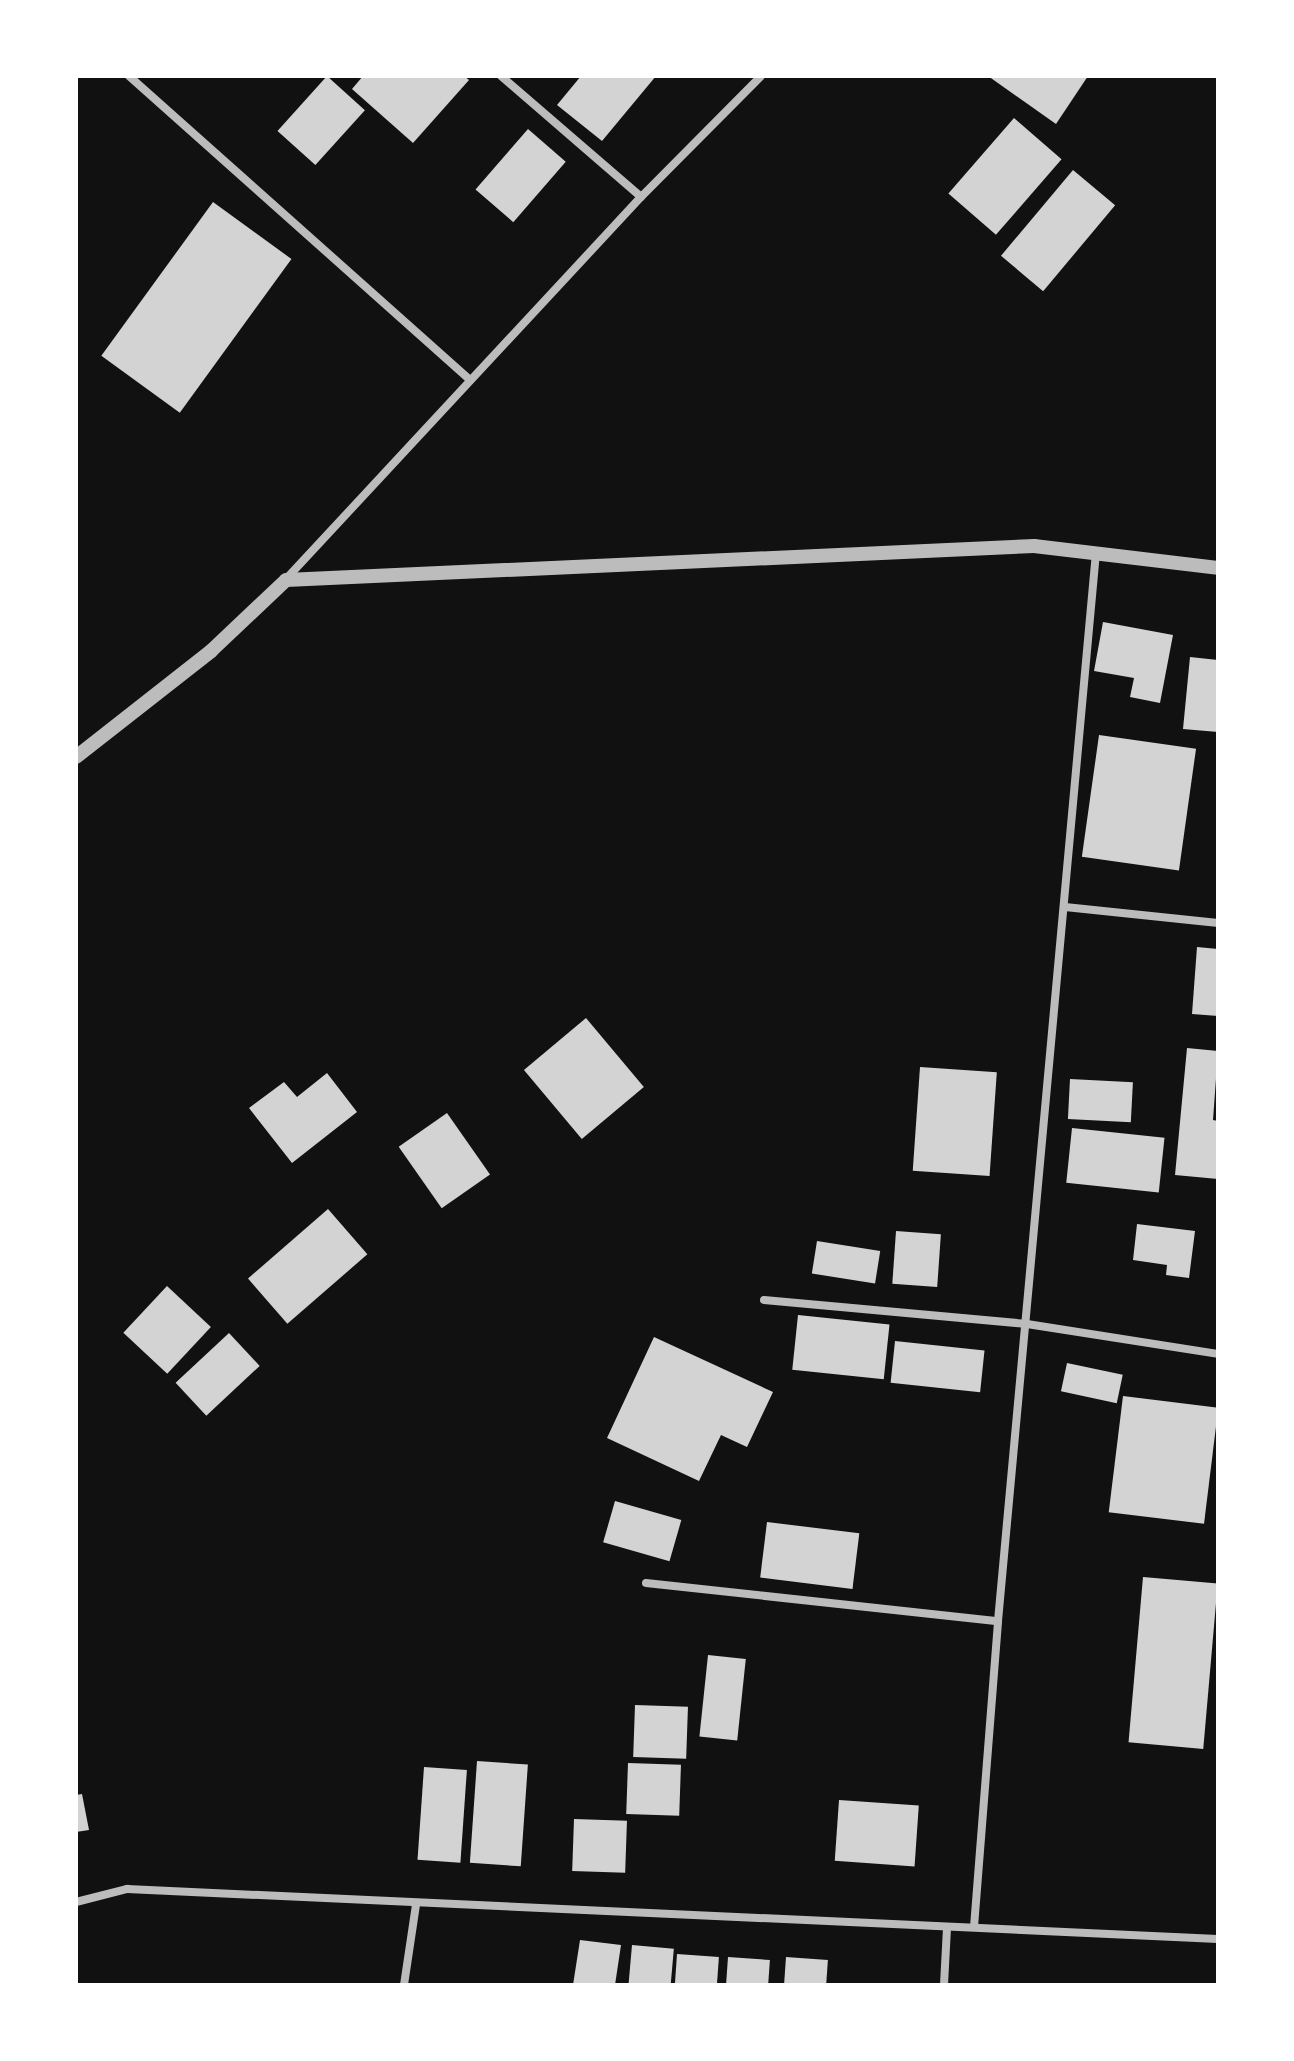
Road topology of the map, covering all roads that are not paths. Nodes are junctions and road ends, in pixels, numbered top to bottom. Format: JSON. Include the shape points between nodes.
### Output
{"nodes":[{"id":1,"x":129,"y":76,"type":"edge"},
{"id":2,"x":501,"y":76,"type":"edge"},
{"id":3,"x":761,"y":76,"type":"edge"},
{"id":4,"x":641,"y":197,"type":"junction"},
{"id":5,"x":469,"y":379,"type":"junction"},
{"id":6,"x":1096,"y":553,"type":"junction"},
{"id":7,"x":1218,"y":568,"type":"edge"},
{"id":8,"x":286,"y":580,"type":"junction"},
{"id":9,"x":76,"y":757,"type":"edge"},
{"id":10,"x":1065,"y":907,"type":"junction"},
{"id":11,"x":1218,"y":923,"type":"edge"},
{"id":12,"x":764,"y":1300,"type":"dead end"},
{"id":13,"x":1027,"y":1324,"type":"junction"},
{"id":14,"x":1218,"y":1354,"type":"edge"},
{"id":15,"x":646,"y":1583,"type":"dead end"},
{"id":16,"x":998,"y":1621,"type":"junction"},
{"id":17,"x":76,"y":1902,"type":"edge"},
{"id":18,"x":416,"y":1905,"type":"junction"},
{"id":19,"x":947,"y":1927,"type":"junction"},
{"id":20,"x":974,"y":1927,"type":"junction"},
{"id":21,"x":1218,"y":1939,"type":"edge"},
{"id":22,"x":404,"y":1985,"type":"edge"},
{"id":23,"x":944,"y":1985,"type":"edge"}],
"edges":[{"from":1,"to":5,"type":"street"},
{"from":2,"to":4,"type":"street"},
{"from":3,"to":4,"type":"street"},
{"from":4,"to":5,"type":"street"},
{"from":5,"to":8,"type":"street"},
{"from":6,"to":7,"type":"street"},
{"from":6,"to":8,"type":"street","via":[[1034,546]]},
{"from":6,"to":10,"type":"street"},
{"from":8,"to":9,"type":"street","via":[[211,651]]},
{"from":10,"to":11,"type":"street"},
{"from":10,"to":13,"type":"street"},
{"from":12,"to":13,"type":"street"},
{"from":13,"to":14,"type":"street"},
{"from":13,"to":16,"type":"street"},
{"from":15,"to":16,"type":"street"},
{"from":16,"to":20,"type":"street"},
{"from":17,"to":18,"type":"street","via":[[127,1889]]},
{"from":18,"to":19,"type":"street"},
{"from":18,"to":22,"type":"street"},
{"from":19,"to":20,"type":"street"},
{"from":19,"to":23,"type":"street"},
{"from":20,"to":21,"type":"street"}]}
